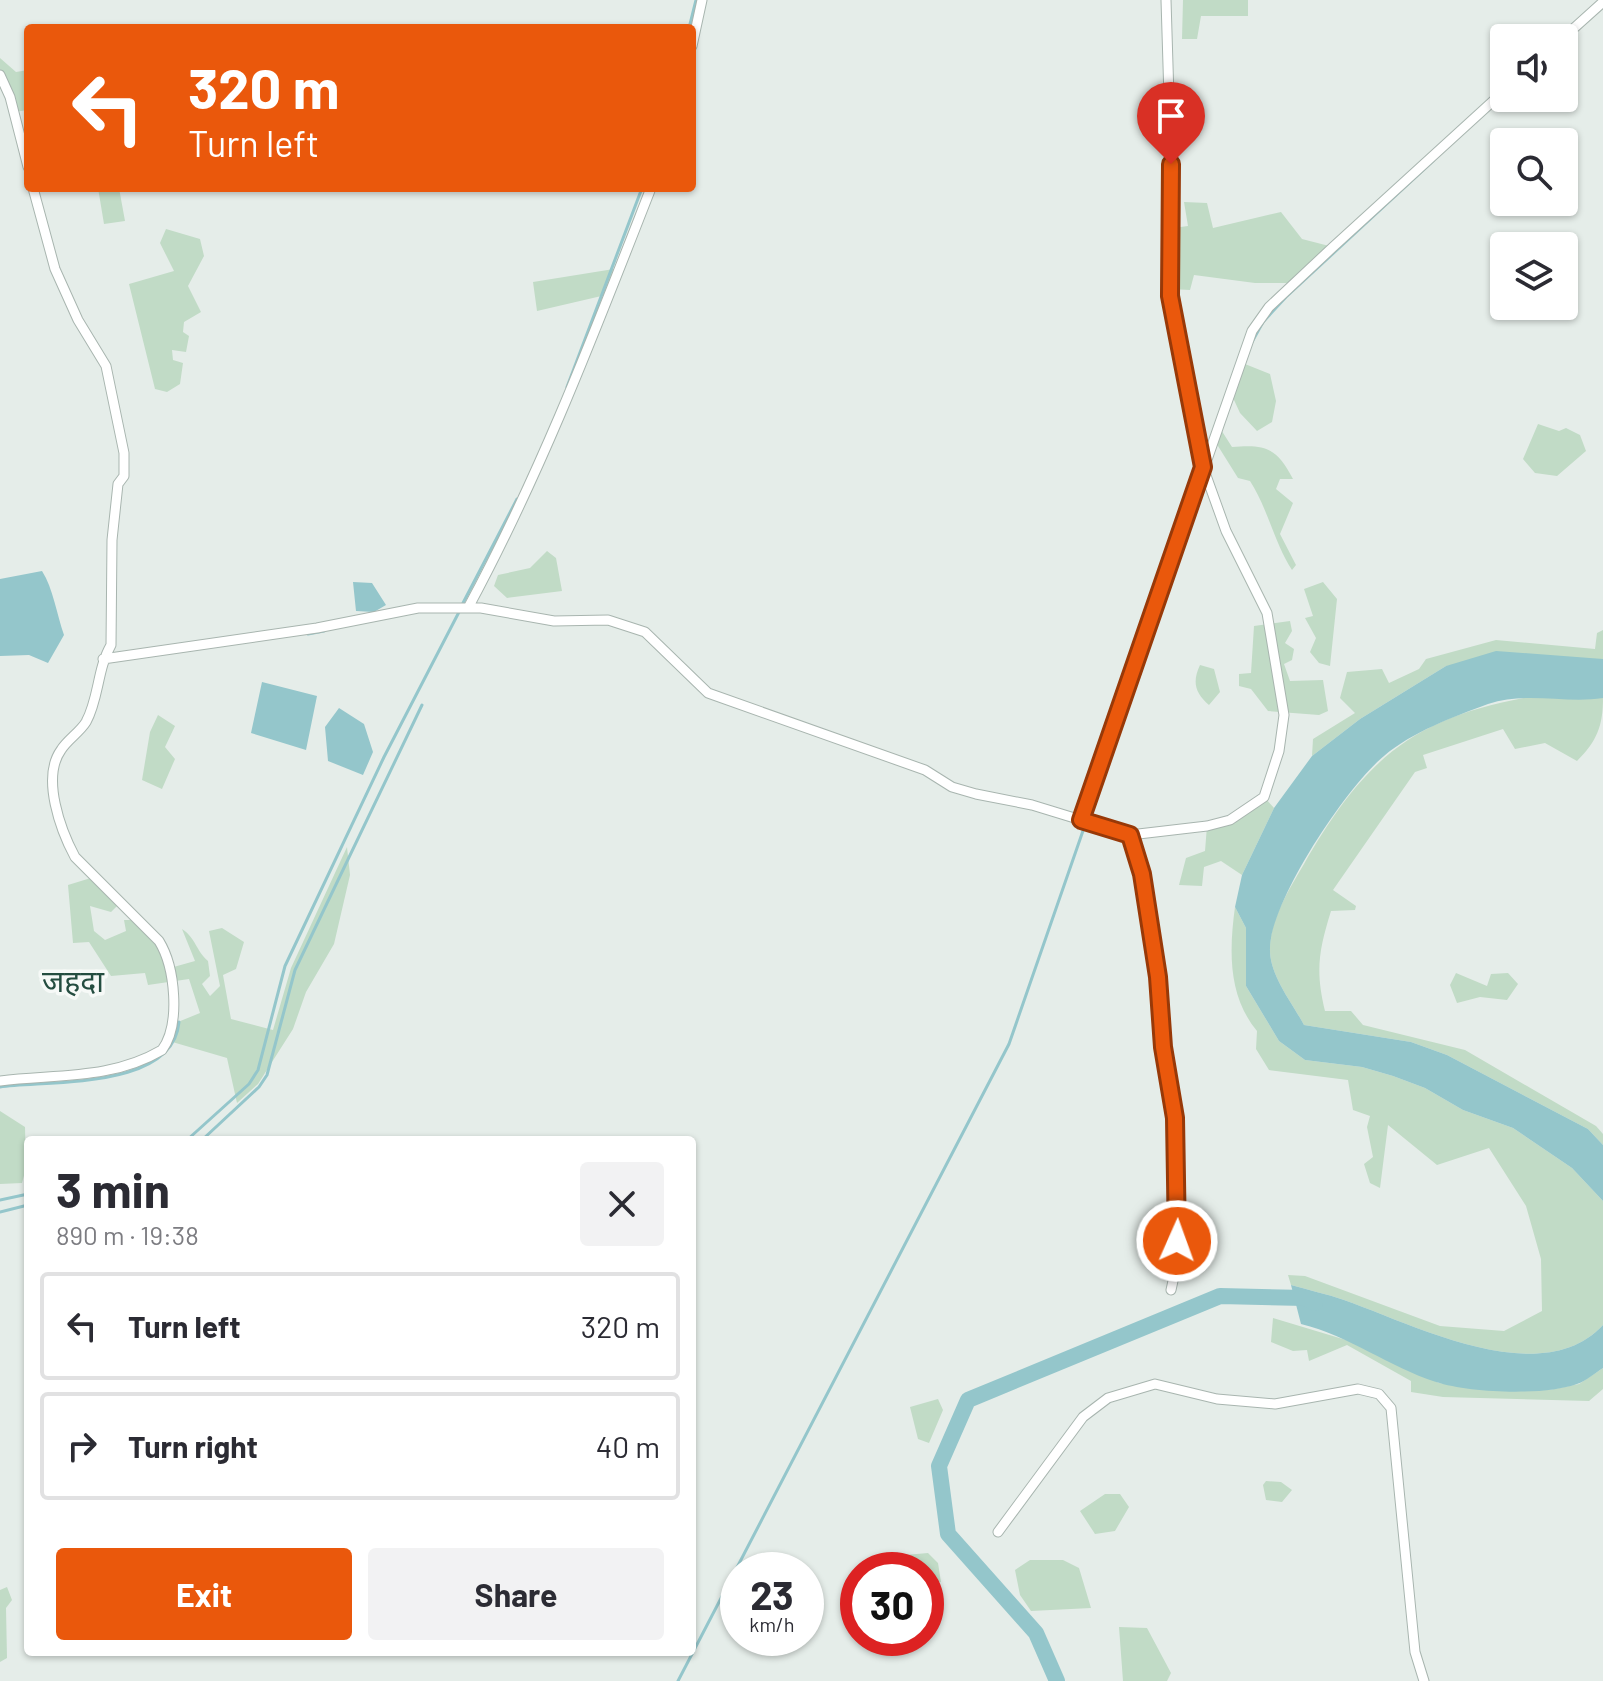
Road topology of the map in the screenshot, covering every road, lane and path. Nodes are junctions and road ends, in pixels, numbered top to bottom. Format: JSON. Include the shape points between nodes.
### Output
{"nodes":[{"id":1,"x":702,"y":0,"type":"edge"},
{"id":2,"x":1166,"y":0,"type":"edge"},
{"id":3,"x":1603,"y":2,"type":"edge"},
{"id":4,"x":1578,"y":24,"type":"edge"},
{"id":5,"x":696,"y":28,"type":"edge"},
{"id":6,"x":0,"y":75,"type":"edge"},
{"id":7,"x":1490,"y":104,"type":"edge"},
{"id":8,"x":24,"y":151,"type":"edge"},
{"id":9,"x":34,"y":192,"type":"edge"},
{"id":10,"x":649,"y":192,"type":"edge"},
{"id":11,"x":1203,"y":467,"type":"junction"},
{"id":12,"x":468,"y":608,"type":"junction"},
{"id":13,"x":103,"y":659,"type":"junction"},
{"id":14,"x":1081,"y":820,"type":"junction"},
{"id":15,"x":1130,"y":835,"type":"junction"},
{"id":16,"x":0,"y":1081,"type":"edge"},
{"id":17,"x":1171,"y":1290,"type":"dead end"},
{"id":18,"x":998,"y":1532,"type":"dead end"},
{"id":19,"x":1424,"y":1681,"type":"edge"}],
"edges":[{"from":1,"to":5,"type":"street"},
{"from":2,"to":11,"type":"street","via":[[1170,296]]},
{"from":3,"to":4,"type":"street"},
{"from":6,"to":8,"type":"street"},
{"from":7,"to":11,"type":"street","via":[[1269,307],[1252,331]]},
{"from":9,"to":13,"type":"street","via":[[55,269],[106,366],[124,453],[112,540],[111,645]]},
{"from":10,"to":12,"type":"street","via":[[563,413]]},
{"from":11,"to":14,"type":"street"},
{"from":11,"to":15,"type":"street","via":[[1226,531],[1267,613],[1284,715],[1279,751],[1264,797],[1230,820]]},
{"from":12,"to":13,"type":"street","via":[[418,608]]},
{"from":12,"to":14,"type":"street","via":[[554,621],[633,625],[708,693],[925,770],[952,787]]},
{"from":13,"to":16,"type":"street","via":[[86,723],[54,763],[58,809],[75,857],[169,957],[171,1032],[162,1050],[132,1065],[64,1078]]},
{"from":14,"to":15,"type":"street"},
{"from":15,"to":17,"type":"street","via":[[1142,874],[1175,1118],[1179,1186]]},
{"from":18,"to":19,"type":"street","via":[[1083,1417],[1108,1398],[1155,1384],[1217,1399],[1275,1404],[1370,1390],[1391,1408],[1415,1652]]}]}
